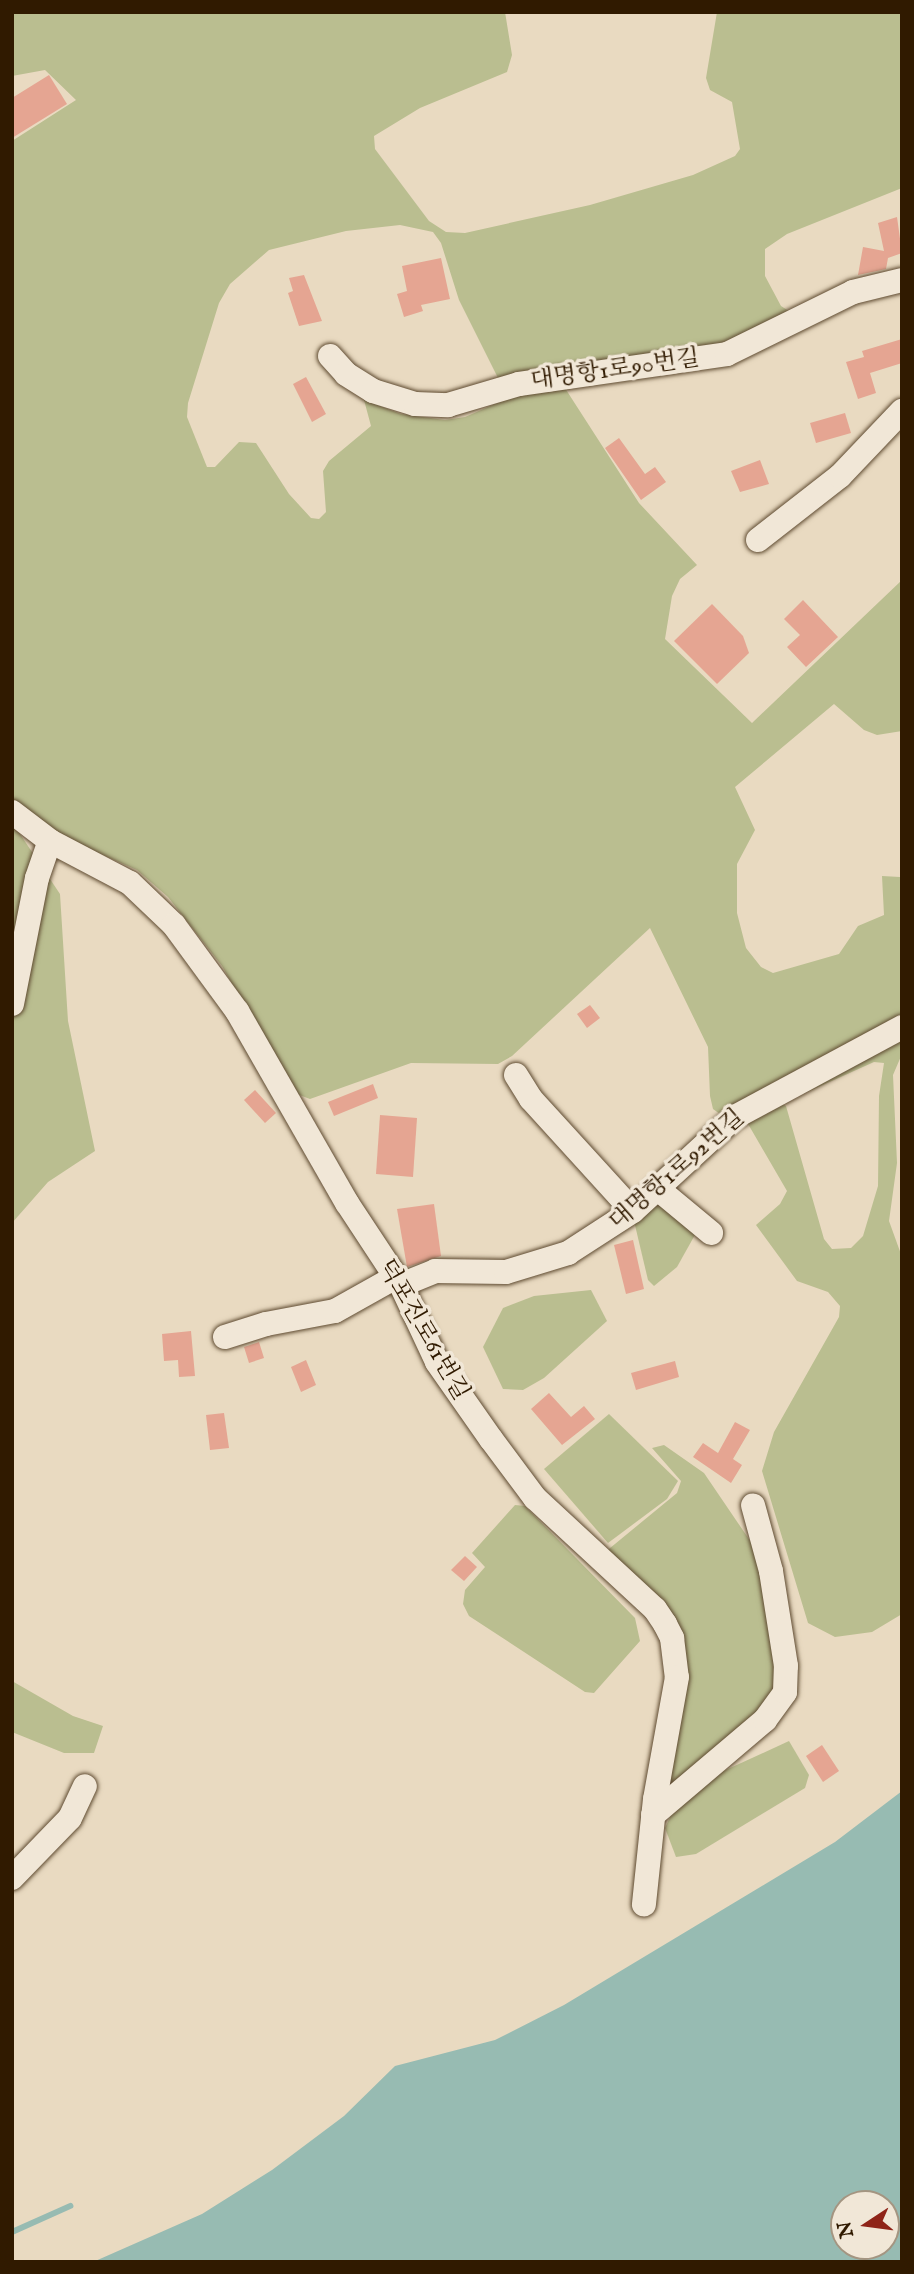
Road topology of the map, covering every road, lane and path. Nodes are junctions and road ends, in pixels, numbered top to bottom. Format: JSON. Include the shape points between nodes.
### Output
{"nodes":[{"id":1,"x":902,"y":280,"type":"edge"},
{"id":2,"x":330,"y":356,"type":"dead end"},
{"id":3,"x":902,"y":411,"type":"edge"},
{"id":4,"x":758,"y":540,"type":"dead end"},
{"id":5,"x":12,"y":812,"type":"edge"},
{"id":6,"x":50,"y":841,"type":"junction"},
{"id":7,"x":12,"y":1004,"type":"edge"},
{"id":8,"x":902,"y":1027,"type":"edge"},
{"id":9,"x":516,"y":1075,"type":"dead end"},
{"id":10,"x":658,"y":1189,"type":"junction"},
{"id":11,"x":633,"y":1211,"type":"junction"},
{"id":12,"x":711,"y":1233,"type":"dead end"},
{"id":13,"x":397,"y":1281,"type":"junction"},
{"id":14,"x":225,"y":1337,"type":"dead end"},
{"id":15,"x":753,"y":1505,"type":"dead end"},
{"id":16,"x":85,"y":1786,"type":"dead end"},
{"id":17,"x":653,"y":1815,"type":"junction"},
{"id":18,"x":12,"y":1878,"type":"edge"},
{"id":19,"x":644,"y":1904,"type":"dead end"}],
"edges":[{"from":1,"to":2,"type":"lane","name":"대명항1로90번길","via":[[853,292],[727,354],[519,384],[448,405],[415,404],[373,391],[346,374]]},
{"from":3,"to":4,"type":"lane","via":[[840,476]]},
{"from":5,"to":6,"type":"lane","name":"덕포진로61번길"},
{"from":6,"to":7,"type":"lane","via":[[37,878]]},
{"from":6,"to":13,"type":"lane","name":"덕포진로61번길","via":[[112,872],[174,925],[237,1011],[281,1093]]},
{"from":8,"to":10,"type":"lane","name":"대명항1로92번길","via":[[735,1117]]},
{"from":9,"to":11,"type":"lane","via":[[531,1099]]},
{"from":10,"to":11,"type":"lane","name":"대명항1로92번길"},
{"from":10,"to":12,"type":"lane"},
{"from":11,"to":13,"type":"lane","name":"대명항1로92번길","via":[[610,1229],[547,1262],[506,1272],[435,1271]]},
{"from":13,"to":14,"type":"lane","name":"대명항1로92번길","via":[[335,1311]]},
{"from":13,"to":17,"type":"lane","name":"덕포진로61번길","via":[[437,1362],[520,1479],[655,1609],[672,1638],[677,1677]]},
{"from":15,"to":17,"type":"lane","via":[[771,1571],[786,1666],[785,1692],[765,1720]]},
{"from":16,"to":18,"type":"lane","via":[[70,1818]]},
{"from":17,"to":19,"type":"lane","name":"덕포진로61번길"}]}
